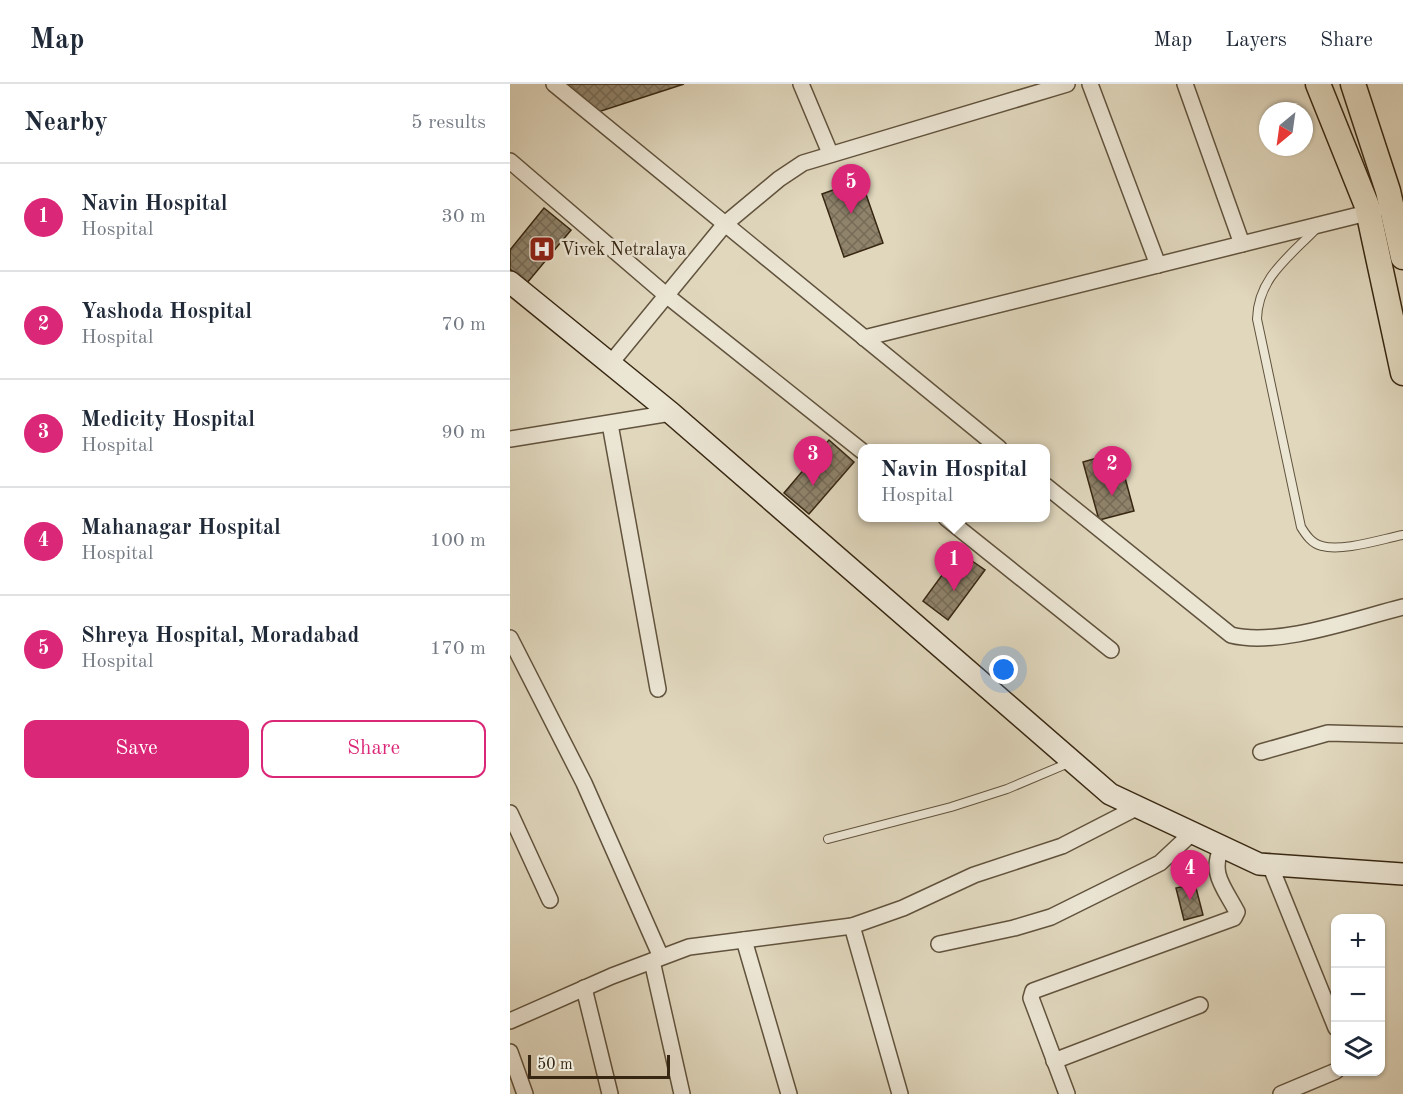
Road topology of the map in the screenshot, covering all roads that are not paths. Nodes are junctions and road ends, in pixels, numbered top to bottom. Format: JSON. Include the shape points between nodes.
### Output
{"nodes":[{"id":1,"x":554,"y":84,"type":"edge"},
{"id":2,"x":801,"y":84,"type":"edge"},
{"id":3,"x":1067,"y":84,"type":"edge"},
{"id":4,"x":1090,"y":84,"type":"edge"},
{"id":5,"x":1185,"y":84,"type":"edge"},
{"id":6,"x":1318,"y":84,"type":"edge"},
{"id":7,"x":1353,"y":84,"type":"edge"},
{"id":8,"x":830,"y":153,"type":"junction"},
{"id":9,"x":510,"y":161,"type":"edge"},
{"id":10,"x":1392,"y":205,"type":"junction"},
{"id":11,"x":1368,"y":213,"type":"junction"},
{"id":12,"x":725,"y":224,"type":"junction"},
{"id":13,"x":1320,"y":225,"type":"junction"},
{"id":14,"x":1242,"y":244,"type":"junction"},
{"id":15,"x":1403,"y":257,"type":"edge"},
{"id":16,"x":1158,"y":265,"type":"junction"},
{"id":17,"x":510,"y":282,"type":"edge"},
{"id":18,"x":666,"y":295,"type":"junction"},
{"id":19,"x":864,"y":338,"type":"junction"},
{"id":20,"x":610,"y":364,"type":"junction"},
{"id":21,"x":1403,"y":369,"type":"edge"},
{"id":22,"x":671,"y":413,"type":"junction"},
{"id":23,"x":610,"y":424,"type":"junction"},
{"id":24,"x":510,"y":439,"type":"edge"},
{"id":25,"x":994,"y":444,"type":"edge"},
{"id":26,"x":858,"y":448,"type":"edge"},
{"id":27,"x":1050,"y":489,"type":"edge"},
{"id":28,"x":951,"y":522,"type":"edge"},
{"id":29,"x":1403,"y":535,"type":"edge"},
{"id":30,"x":1403,"y":607,"type":"edge"},
{"id":31,"x":510,"y":638,"type":"edge"},
{"id":32,"x":1111,"y":650,"type":"dead end"},
{"id":33,"x":658,"y":689,"type":"dead end"},
{"id":34,"x":1403,"y":735,"type":"edge"},
{"id":35,"x":1261,"y":752,"type":"dead end"},
{"id":36,"x":1072,"y":761,"type":"junction"},
{"id":37,"x":1138,"y":807,"type":"junction"},
{"id":38,"x":510,"y":813,"type":"edge"},
{"id":39,"x":1192,"y":833,"type":"junction"},
{"id":40,"x":828,"y":839,"type":"dead end"},
{"id":41,"x":1222,"y":846,"type":"junction"},
{"id":42,"x":1270,"y":864,"type":"junction"},
{"id":43,"x":1403,"y":874,"type":"edge"},
{"id":44,"x":550,"y":900,"type":"dead end"},
{"id":45,"x":852,"y":926,"type":"junction"},
{"id":46,"x":744,"y":940,"type":"junction"},
{"id":47,"x":939,"y":944,"type":"dead end"},
{"id":48,"x":657,"y":959,"type":"junction"},
{"id":49,"x":584,"y":988,"type":"junction"},
{"id":50,"x":1200,"y":1005,"type":"dead end"},
{"id":51,"x":510,"y":1022,"type":"edge"},
{"id":52,"x":1333,"y":1022,"type":"edge"},
{"id":53,"x":510,"y":1052,"type":"edge"},
{"id":54,"x":1054,"y":1061,"type":"junction"},
{"id":55,"x":1331,"y":1073,"type":"edge"},
{"id":56,"x":525,"y":1094,"type":"edge"},
{"id":57,"x":610,"y":1094,"type":"edge"},
{"id":58,"x":682,"y":1094,"type":"edge"},
{"id":59,"x":789,"y":1094,"type":"edge"},
{"id":60,"x":900,"y":1094,"type":"edge"},
{"id":61,"x":1066,"y":1094,"type":"edge"},
{"id":62,"x":1281,"y":1094,"type":"edge"}],
"edges":[{"from":1,"to":12,"type":"street"},
{"from":2,"to":8,"type":"street"},
{"from":3,"to":8,"type":"street"},
{"from":4,"to":16,"type":"street"},
{"from":5,"to":14,"type":"street"},
{"from":6,"to":11,"type":"main road"},
{"from":7,"to":10,"type":"main road"},
{"from":8,"to":12,"type":"street","via":[[779,179]]},
{"from":9,"to":18,"type":"street"},
{"from":10,"to":11,"type":"street"},
{"from":10,"to":15,"type":"main road"},
{"from":11,"to":13,"type":"street"},
{"from":11,"to":21,"type":"main road"},
{"from":12,"to":18,"type":"street"},
{"from":12,"to":19,"type":"street"},
{"from":13,"to":14,"type":"street"},
{"from":13,"to":29,"type":"lane","via":[[1275,272],[1257,301],[1257,320],[1301,527],[1309,539],[1321,546],[1338,547]]},
{"from":14,"to":16,"type":"street"},
{"from":16,"to":19,"type":"street"},
{"from":17,"to":20,"type":"main road"},
{"from":18,"to":20,"type":"street"},
{"from":18,"to":26,"type":"street"},
{"from":19,"to":25,"type":"street"},
{"from":20,"to":22,"type":"main road"},
{"from":22,"to":23,"type":"street"},
{"from":22,"to":36,"type":"main road"},
{"from":23,"to":24,"type":"street"},
{"from":23,"to":33,"type":"street"},
{"from":27,"to":30,"type":"street","via":[[1231,635],[1250,640],[1277,637]]},
{"from":28,"to":32,"type":"street"},
{"from":31,"to":48,"type":"street","via":[[584,783]]},
{"from":34,"to":35,"type":"street","via":[[1328,733]]},
{"from":36,"to":37,"type":"main road","via":[[1110,794]]},
{"from":36,"to":40,"type":"lane","via":[[1007,789],[951,807]]},
{"from":37,"to":39,"type":"main road"},
{"from":37,"to":45,"type":"street","via":[[1062,846],[974,875],[903,908]]},
{"from":38,"to":44,"type":"street"},
{"from":39,"to":41,"type":"main road"},
{"from":39,"to":47,"type":"street","via":[[1160,863],[1051,917]]},
{"from":41,"to":42,"type":"main road","via":[[1259,864]]},
{"from":41,"to":54,"type":"street","via":[[1215,871],[1237,912],[1234,918],[1033,991],[1031,998]]},
{"from":42,"to":43,"type":"main road"},
{"from":42,"to":52,"type":"street"},
{"from":45,"to":46,"type":"street"},
{"from":45,"to":60,"type":"street"},
{"from":46,"to":48,"type":"street","via":[[689,947]]},
{"from":46,"to":59,"type":"street"},
{"from":48,"to":49,"type":"street"},
{"from":48,"to":58,"type":"street"},
{"from":49,"to":51,"type":"street"},
{"from":49,"to":57,"type":"street"},
{"from":50,"to":54,"type":"street"},
{"from":53,"to":56,"type":"street"},
{"from":54,"to":61,"type":"street"},
{"from":55,"to":62,"type":"street"}]}
